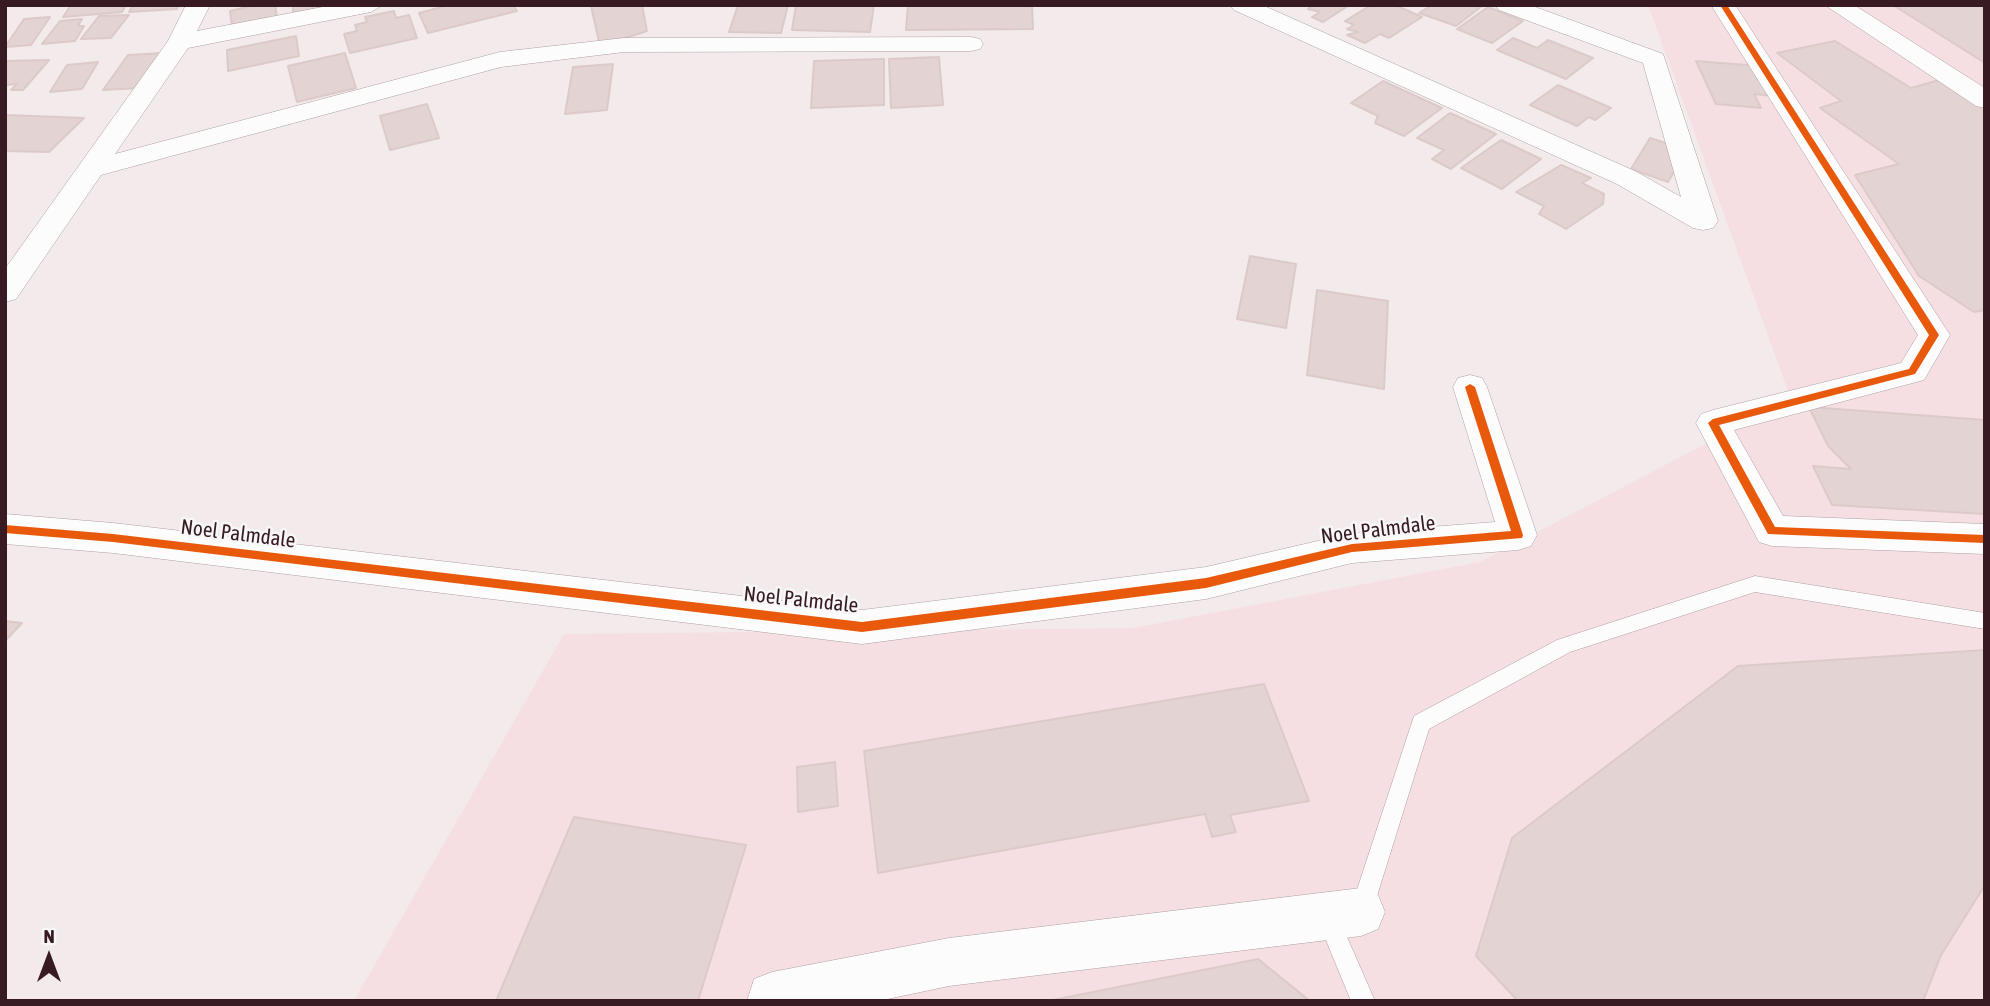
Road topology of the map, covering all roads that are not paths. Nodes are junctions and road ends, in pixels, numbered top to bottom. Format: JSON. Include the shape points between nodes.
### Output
{"nodes":[{"id":1,"x":198,"y":5,"type":"edge"},
{"id":2,"x":371,"y":5,"type":"edge"},
{"id":3,"x":1242,"y":5,"type":"edge"},
{"id":4,"x":1507,"y":5,"type":"edge"},
{"id":5,"x":1723,"y":5,"type":"edge"},
{"id":6,"x":1837,"y":5,"type":"edge"},
{"id":7,"x":180,"y":42,"type":"junction"},
{"id":8,"x":971,"y":44,"type":"dead end"},
{"id":9,"x":1985,"y":100,"type":"edge"},
{"id":10,"x":89,"y":170,"type":"junction"},
{"id":11,"x":36,"y":245,"type":"junction"},
{"id":12,"x":5,"y":246,"type":"edge"},
{"id":13,"x":5,"y":292,"type":"edge"},
{"id":14,"x":1470,"y":387,"type":"dead end"},
{"id":15,"x":5,"y":529,"type":"edge"},
{"id":16,"x":1985,"y":538,"type":"edge"},
{"id":17,"x":1985,"y":621,"type":"edge"},
{"id":18,"x":1361,"y":912,"type":"junction"},
{"id":19,"x":772,"y":999,"type":"edge"},
{"id":20,"x":1363,"y":1001,"type":"edge"}],
"edges":[{"from":1,"to":7,"type":"street"},
{"from":2,"to":7,"type":"street"},
{"from":3,"to":4,"type":"street","via":[[1627,178],[1703,222],[1654,59]]},
{"from":5,"to":16,"type":"street","via":[[1934,335],[1912,372],[1713,423],[1772,531]]},
{"from":6,"to":9,"type":"street"},
{"from":7,"to":10,"type":"street"},
{"from":8,"to":10,"type":"street","via":[[624,45],[500,60]]},
{"from":10,"to":11,"type":"street"},
{"from":11,"to":12,"type":"street"},
{"from":11,"to":13,"type":"street"},
{"from":14,"to":15,"type":"street","name":"Noel Palmdale","via":[[1518,536],[1352,548],[1206,583],[862,627]]},
{"from":17,"to":18,"type":"lane","via":[[1755,583],[1564,646],[1421,723]]},
{"from":18,"to":19,"type":"street","via":[[949,962]]},
{"from":18,"to":20,"type":"lane","via":[[1334,933]]}]}
